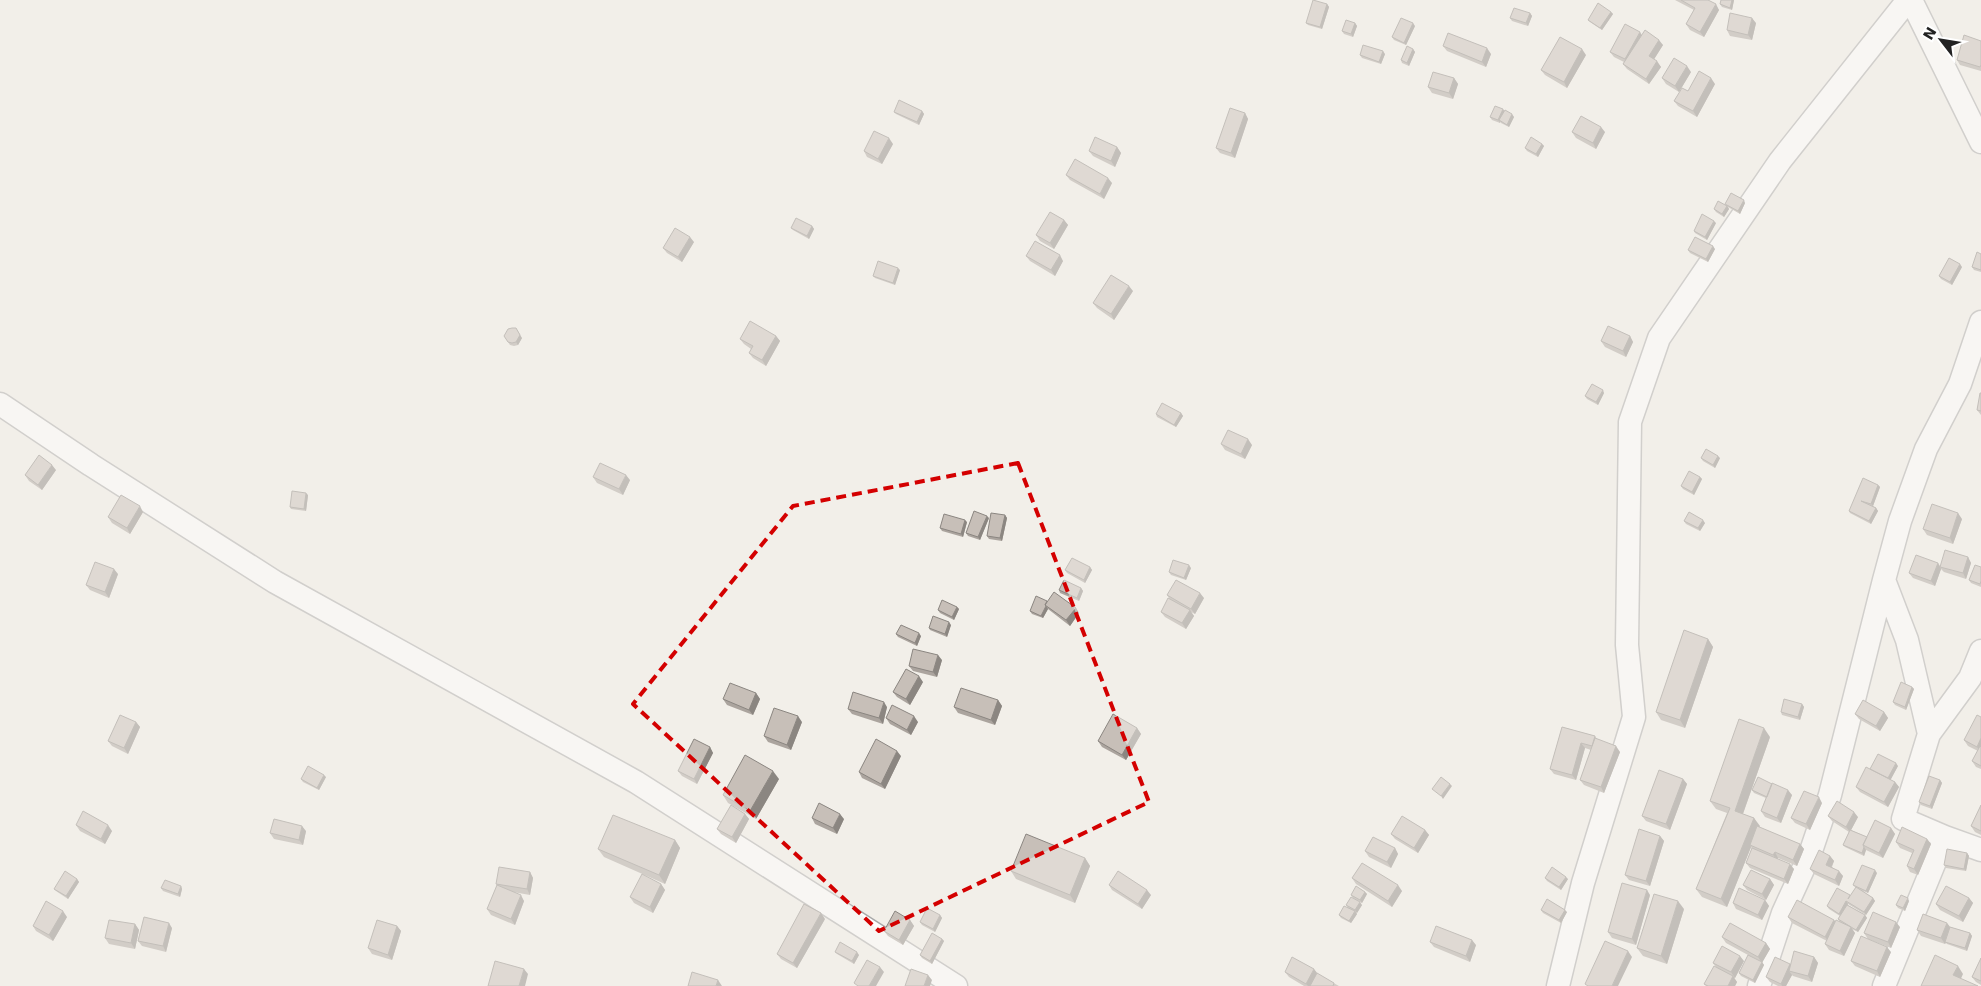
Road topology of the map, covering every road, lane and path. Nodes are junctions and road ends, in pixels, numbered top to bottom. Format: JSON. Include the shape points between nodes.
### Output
{"nodes":[{"id":1,"x":1909,"y":0,"type":"edge"},
{"id":2,"x":1981,"y":142,"type":"edge"},
{"id":3,"x":1980,"y":335,"type":"edge"},
{"id":4,"x":0,"y":404,"type":"edge"},
{"id":5,"x":1884,"y":580,"type":"junction"},
{"id":6,"x":1981,"y":651,"type":"edge"},
{"id":7,"x":1928,"y":734,"type":"junction"},
{"id":8,"x":1945,"y":837,"type":"junction"},
{"id":9,"x":1981,"y":850,"type":"edge"},
{"id":10,"x":956,"y":986,"type":"edge"},
{"id":11,"x":1558,"y":986,"type":"edge"},
{"id":12,"x":1759,"y":986,"type":"edge"},
{"id":13,"x":1884,"y":986,"type":"edge"}],
"edges":[{"from":1,"to":2,"type":"street"},
{"from":1,"to":11,"type":"street","via":[[1780,160],[1659,338],[1630,422],[1627,645],[1634,717],[1583,883]]},
{"from":3,"to":5,"type":"street","via":[[1960,384],[1926,450],[1900,521]]},
{"from":4,"to":10,"type":"street","via":[[275,582],[636,782]]},
{"from":5,"to":7,"type":"street","via":[[1907,640]]},
{"from":5,"to":12,"type":"street","via":[[1830,795],[1810,854],[1783,913]]},
{"from":6,"to":7,"type":"street","via":[[1970,678]]},
{"from":7,"to":8,"type":"street","via":[[1903,819]]},
{"from":8,"to":9,"type":"street"},
{"from":8,"to":13,"type":"street"}]}
